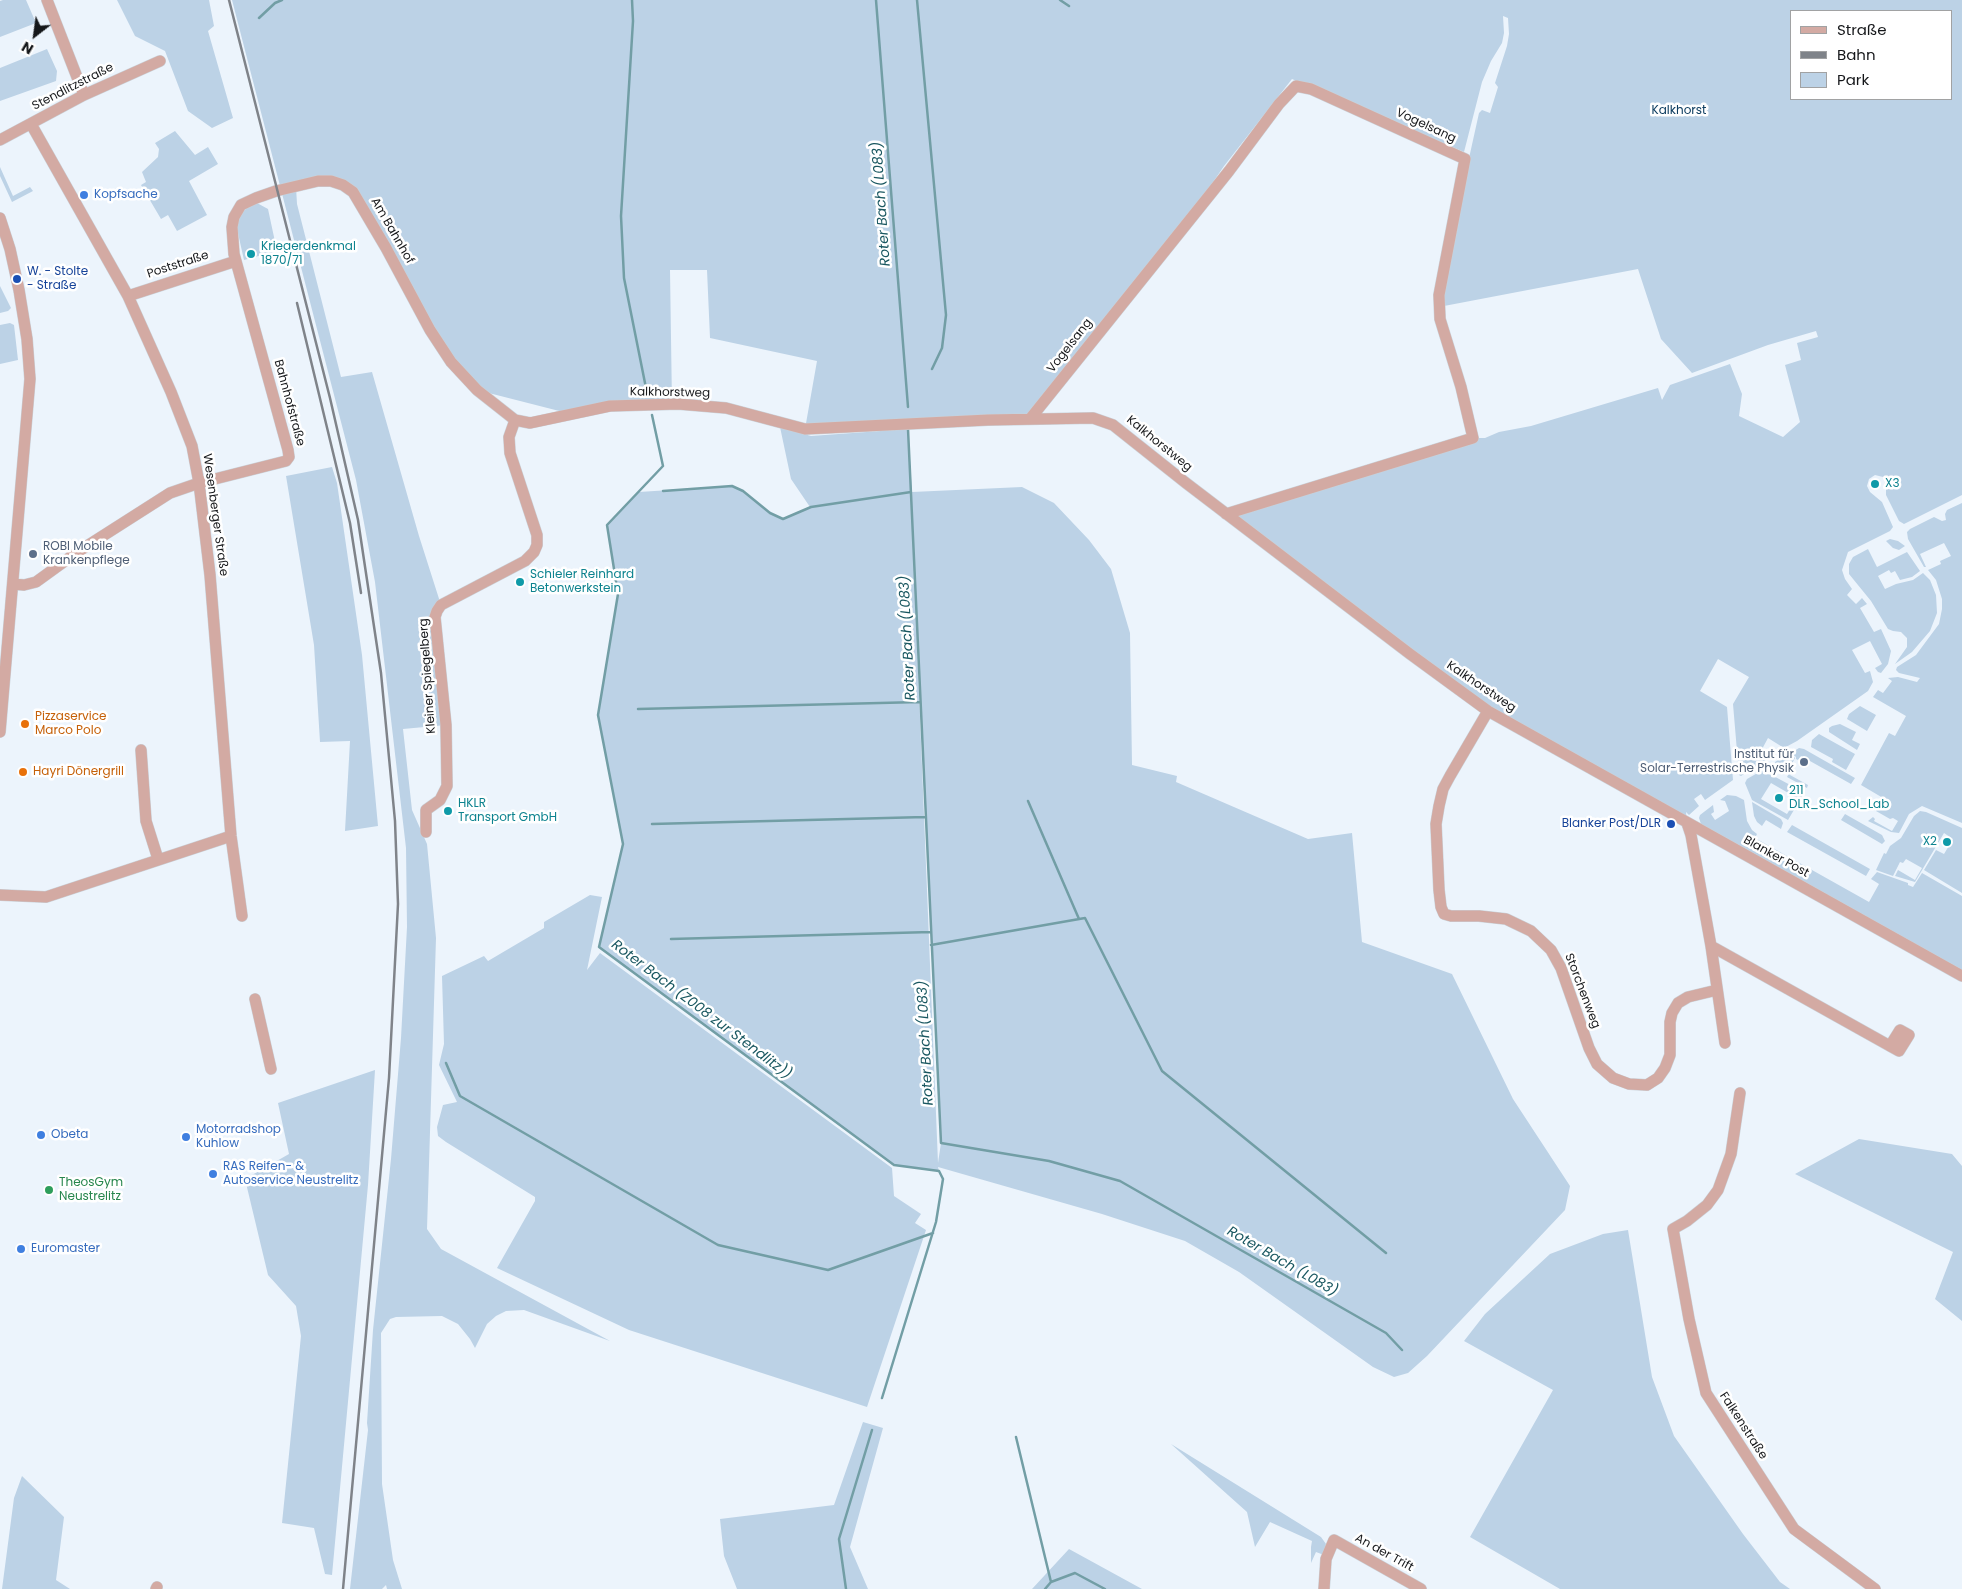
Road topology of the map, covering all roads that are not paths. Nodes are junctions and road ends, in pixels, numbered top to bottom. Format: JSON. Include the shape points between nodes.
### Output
{"nodes":[{"id":1,"x":47,"y":0,"type":"edge"},
{"id":2,"x":160,"y":61,"type":"dead end"},
{"id":3,"x":84,"y":95,"type":"junction"},
{"id":4,"x":31,"y":124,"type":"junction"},
{"id":5,"x":0,"y":140,"type":"edge"},
{"id":6,"x":0,"y":218,"type":"edge"},
{"id":7,"x":236,"y":261,"type":"junction"},
{"id":8,"x":128,"y":296,"type":"junction"},
{"id":9,"x":1030,"y":419,"type":"junction"},
{"id":10,"x":515,"y":420,"type":"junction"},
{"id":11,"x":199,"y":483,"type":"junction"},
{"id":12,"x":1226,"y":514,"type":"junction"},
{"id":13,"x":13,"y":584,"type":"junction"},
{"id":14,"x":6,"y":605,"type":"edge"},
{"id":15,"x":1488,"y":711,"type":"junction"},
{"id":16,"x":0,"y":732,"type":"edge"},
{"id":17,"x":141,"y":750,"type":"dead end"},
{"id":18,"x":1687,"y":823,"type":"junction"},
{"id":19,"x":426,"y":832,"type":"dead end"},
{"id":20,"x":231,"y":836,"type":"junction"},
{"id":21,"x":158,"y":859,"type":"junction"},
{"id":22,"x":0,"y":894,"type":"edge"},
{"id":23,"x":242,"y":916,"type":"dead end"},
{"id":24,"x":1711,"y":946,"type":"junction"},
{"id":25,"x":1962,"y":976,"type":"edge"},
{"id":26,"x":1717,"y":990,"type":"junction"},
{"id":27,"x":255,"y":999,"type":"dead end"},
{"id":28,"x":1725,"y":1043,"type":"dead end"},
{"id":29,"x":1890,"y":1046,"type":"dead end"},
{"id":30,"x":271,"y":1069,"type":"dead end"},
{"id":31,"x":1740,"y":1093,"type":"dead end"},
{"id":32,"x":1324,"y":1589,"type":"edge"},
{"id":33,"x":1421,"y":1589,"type":"edge"},
{"id":34,"x":1875,"y":1589,"type":"edge"}],
"edges":[{"from":1,"to":3,"type":"street"},
{"from":2,"to":3,"type":"street","name":"Stendlitzstraße"},
{"from":3,"to":4,"type":"street","name":"Stendlitzstraße"},
{"from":4,"to":5,"type":"street","name":"Stendlitzstraße"},
{"from":4,"to":8,"type":"street","name":"Wesenberger Straße"},
{"from":6,"to":13,"type":"street","via":[[19,290],[30,379]]},
{"from":7,"to":8,"type":"street","name":"Poststraße"},
{"from":7,"to":10,"type":"street","name":"Am Bahnhof","via":[[232,227],[241,205],[276,191],[318,181],[343,185],[353,192],[451,362],[477,390]]},
{"from":7,"to":11,"type":"street","name":"Bahnhofstraße","via":[[289,457],[286,461]]},
{"from":8,"to":11,"type":"street","name":"Wesenberger Straße","via":[[192,446]]},
{"from":9,"to":10,"type":"street","name":"Kalkhorstweg","via":[[805,429],[726,408],[678,404],[610,406],[530,423]]},
{"from":9,"to":12,"type":"street","name":"Kalkhorstweg","via":[[1093,418],[1113,425]]},
{"from":9,"to":12,"type":"street","name":"Vogelsang","via":[[1296,86],[1311,89],[1465,159],[1439,295],[1440,319],[1473,438]]},
{"from":10,"to":19,"type":"street","name":"Kleiner Spiegelberg","via":[[509,437],[510,453],[537,535],[537,545],[525,560],[441,605],[437,611],[447,786],[440,800],[426,810]]},
{"from":11,"to":13,"type":"street","name":"Bahnhofstraße","via":[[170,493],[36,582]]},
{"from":11,"to":20,"type":"street","name":"Wesenberger Straße","via":[[210,575]]},
{"from":12,"to":15,"type":"street","name":"Kalkhorstweg"},
{"from":13,"to":14,"type":"street"},
{"from":14,"to":16,"type":"street"},
{"from":15,"to":18,"type":"street","name":"Kalkhorstweg"},
{"from":15,"to":26,"type":"street","name":"Storchenweg","via":[[1443,789],[1439,806],[1436,824],[1438,890],[1444,914],[1506,919],[1531,931],[1551,950],[1562,968],[1588,1048],[1597,1064],[1614,1078],[1629,1084],[1646,1085],[1658,1078],[1665,1068],[1670,1055],[1670,1022],[1678,1003],[1688,997]]},
{"from":17,"to":21,"type":"street","via":[[146,821]]},
{"from":18,"to":24,"type":"street"},
{"from":18,"to":25,"type":"street","name":"Blanker Post"},
{"from":20,"to":21,"type":"street"},
{"from":20,"to":23,"type":"street","name":"Wesenberger Straße"},
{"from":21,"to":22,"type":"street","via":[[46,897]]},
{"from":24,"to":26,"type":"street"},
{"from":24,"to":29,"type":"street"},
{"from":26,"to":28,"type":"street"},
{"from":27,"to":30,"type":"street"},
{"from":31,"to":34,"type":"street","name":"Falkenstraße","via":[[1731,1154],[1718,1190],[1707,1205],[1673,1229],[1706,1394],[1794,1528]]},
{"from":32,"to":33,"type":"street","name":"An der Trift","via":[[1326,1559],[1334,1540]]}]}
